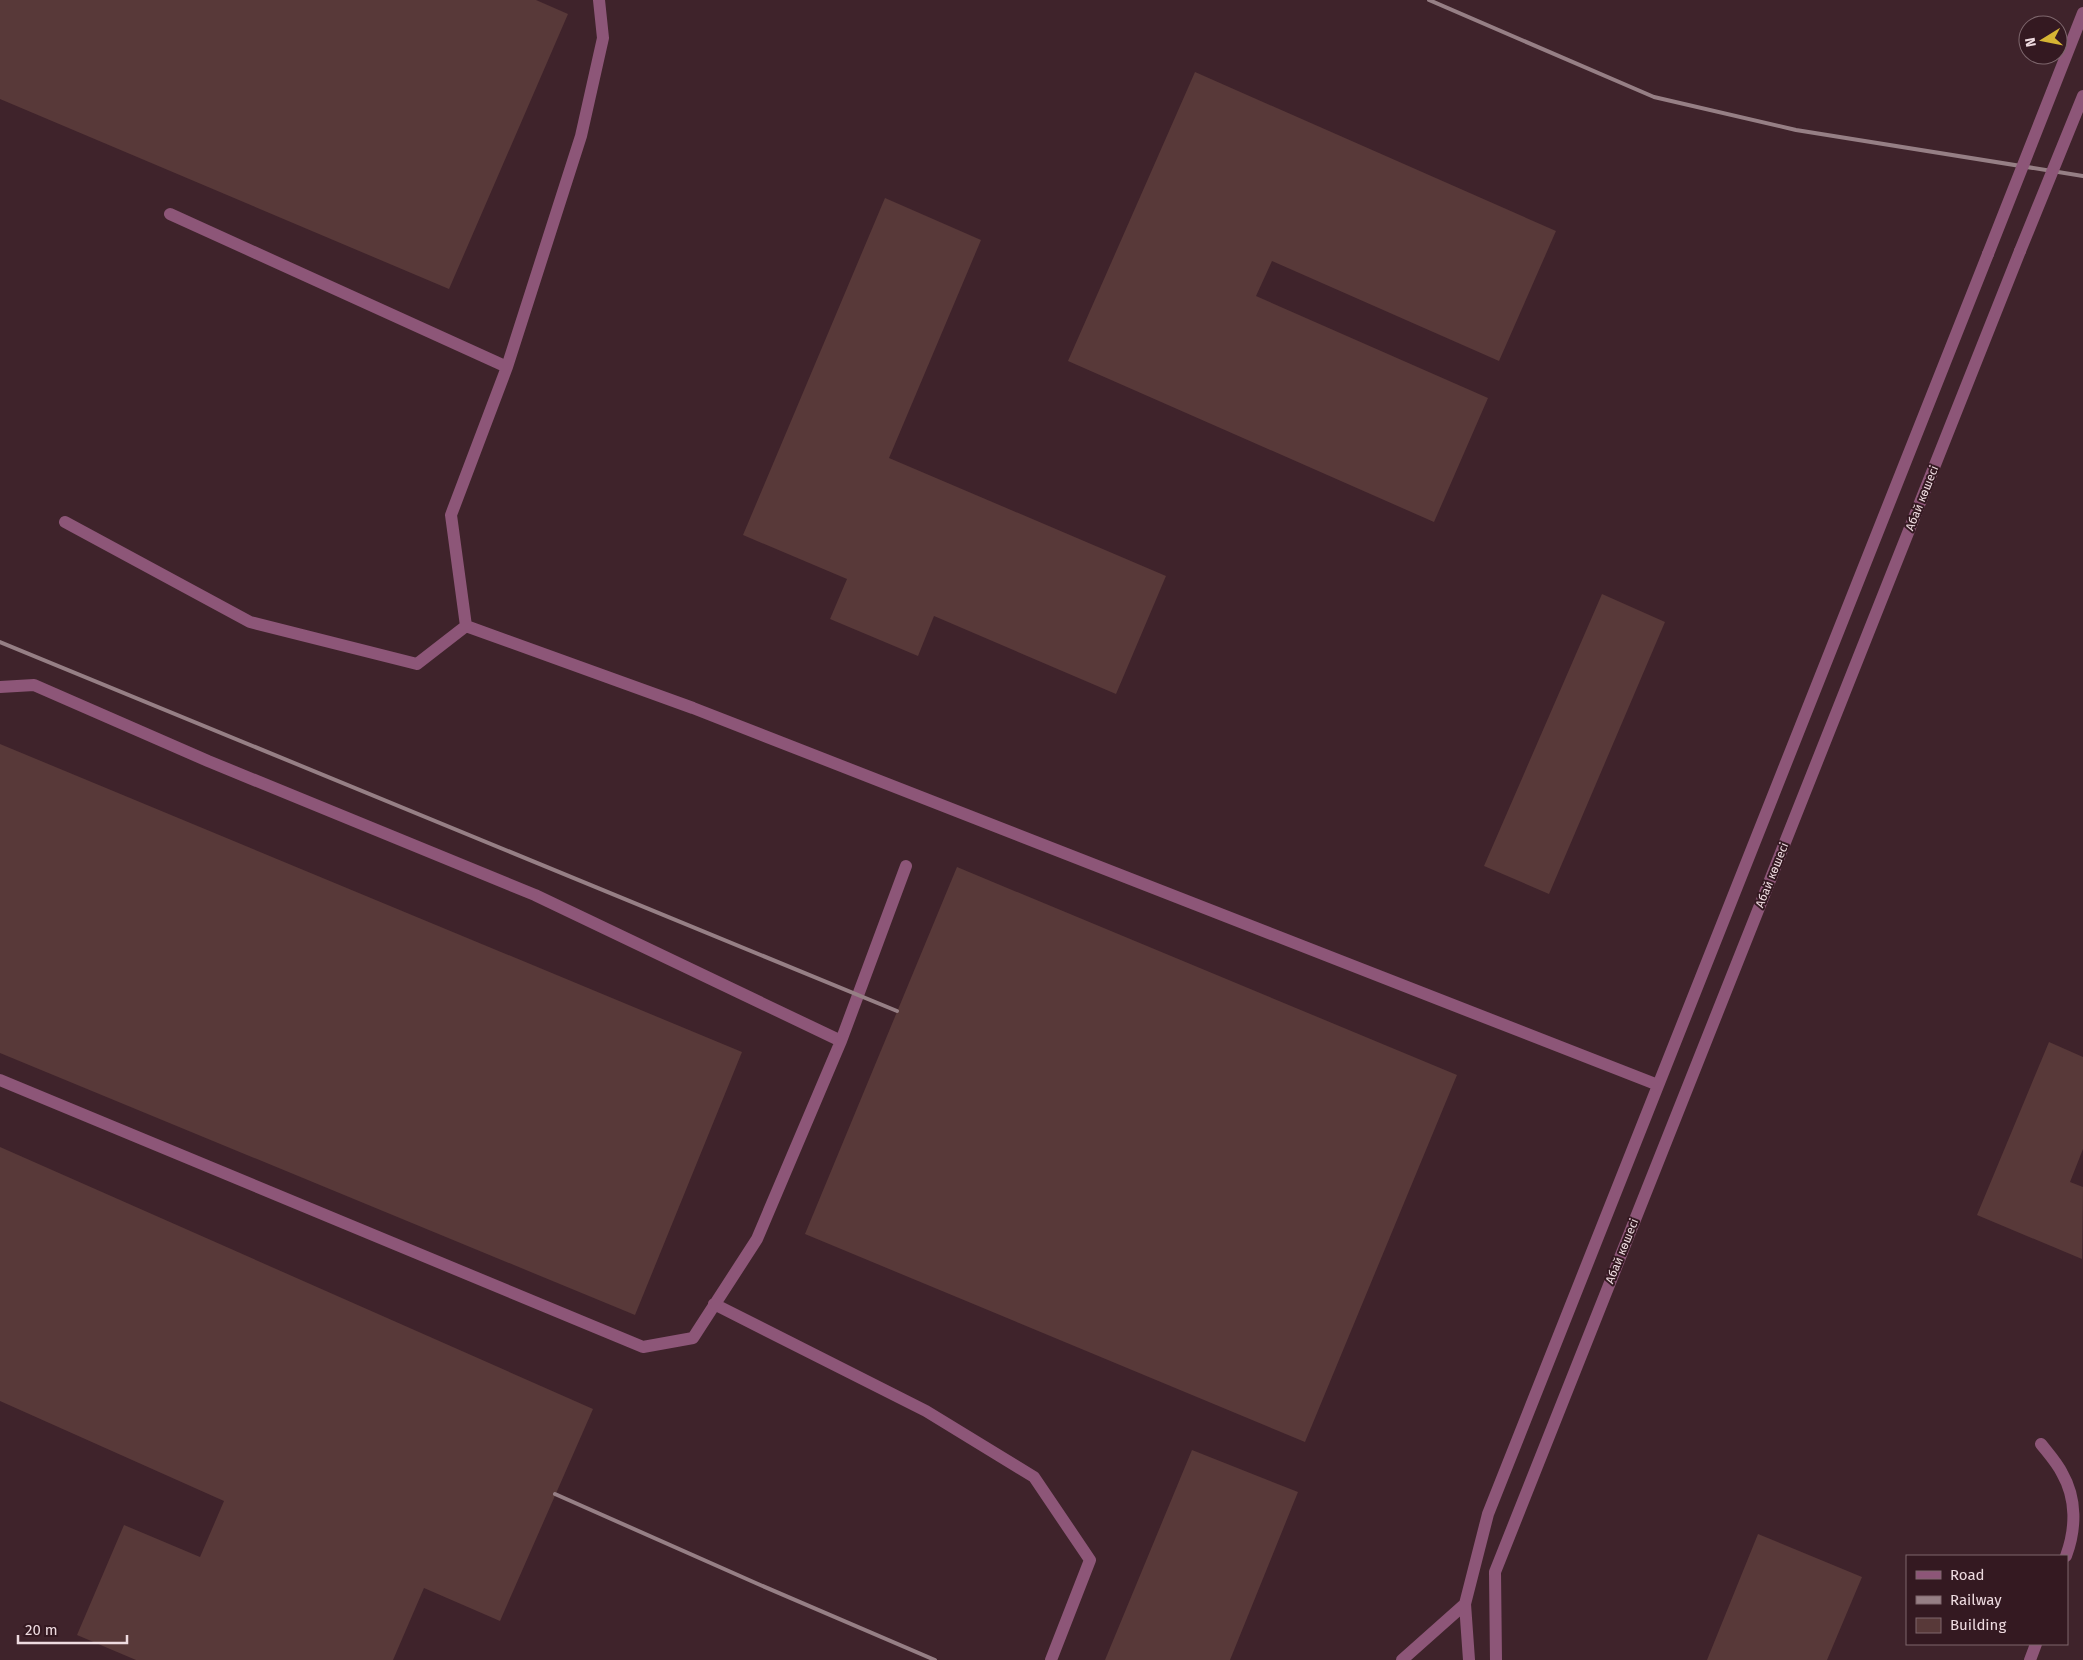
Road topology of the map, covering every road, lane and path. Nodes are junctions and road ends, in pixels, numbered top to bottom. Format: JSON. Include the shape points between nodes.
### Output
{"nodes":[{"id":1,"x":599,"y":0,"type":"edge"},
{"id":2,"x":2083,"y":14,"type":"edge"},
{"id":3,"x":2083,"y":96,"type":"edge"},
{"id":4,"x":170,"y":214,"type":"dead end"},
{"id":5,"x":507,"y":367,"type":"junction"},
{"id":6,"x":65,"y":522,"type":"dead end"},
{"id":7,"x":466,"y":626,"type":"junction"},
{"id":8,"x":0,"y":687,"type":"edge"},
{"id":9,"x":906,"y":866,"type":"dead end"},
{"id":10,"x":842,"y":1041,"type":"junction"},
{"id":11,"x":0,"y":1080,"type":"edge"},
{"id":12,"x":1658,"y":1085,"type":"junction"},
{"id":13,"x":714,"y":1304,"type":"junction"},
{"id":14,"x":2041,"y":1444,"type":"dead end"},
{"id":15,"x":2066,"y":1555,"type":"edge"},
{"id":16,"x":1465,"y":1604,"type":"junction"},
{"id":17,"x":2036,"y":1645,"type":"edge"},
{"id":18,"x":1051,"y":1660,"type":"edge"},
{"id":19,"x":1402,"y":1660,"type":"edge"},
{"id":20,"x":1469,"y":1660,"type":"edge"},
{"id":21,"x":1496,"y":1660,"type":"edge"},
{"id":22,"x":2030,"y":1660,"type":"edge"}],
"edges":[{"from":1,"to":5,"type":"street","via":[[603,38],[581,136]]},
{"from":2,"to":12,"type":"street","bridge":true},
{"from":3,"to":21,"type":"street","name":"Абай көшесі","bridge":true,"via":[[1495,1572]]},
{"from":4,"to":5,"type":"street"},
{"from":5,"to":7,"type":"street","via":[[450,515]]},
{"from":6,"to":7,"type":"street","via":[[250,622],[417,664]]},
{"from":7,"to":12,"type":"street","via":[[693,708]]},
{"from":8,"to":10,"type":"street","via":[[34,685],[208,761],[535,895]]},
{"from":9,"to":10,"type":"street"},
{"from":10,"to":13,"type":"street","via":[[757,1239]]},
{"from":11,"to":13,"type":"street","via":[[643,1347],[693,1338]]},
{"from":12,"to":16,"type":"street","via":[[1488,1514]]},
{"from":13,"to":18,"type":"street","via":[[926,1411],[1034,1477],[1090,1560]]},
{"from":14,"to":15,"type":"street","via":[[2063,1473],[2073,1506],[2073,1536]]},
{"from":16,"to":19,"type":"street"},
{"from":16,"to":20,"type":"street"},
{"from":17,"to":22,"type":"street"}]}
